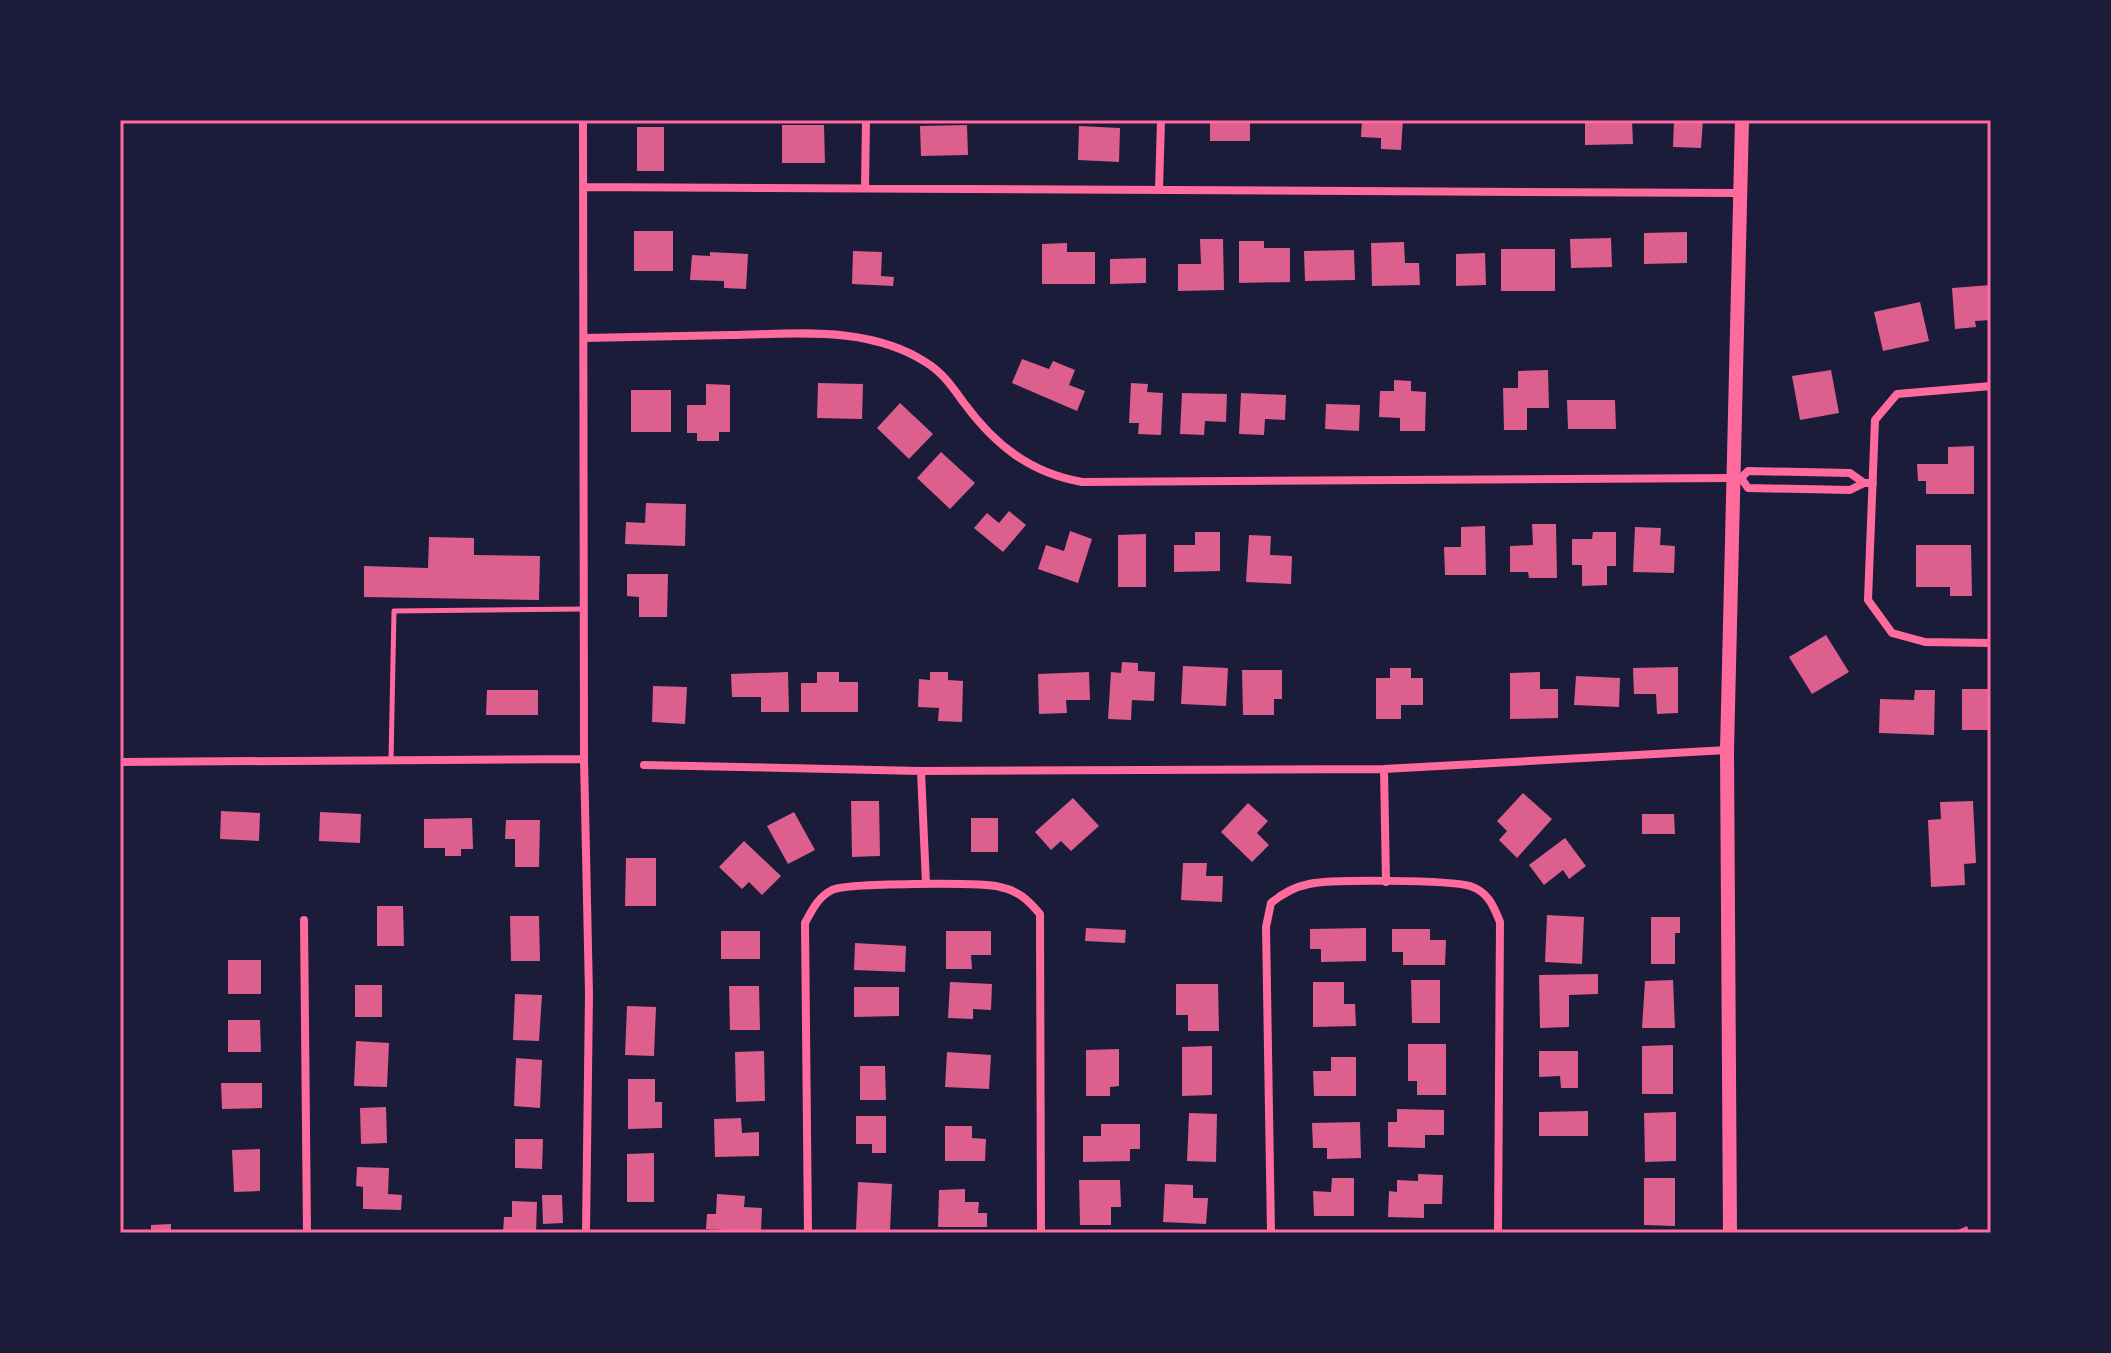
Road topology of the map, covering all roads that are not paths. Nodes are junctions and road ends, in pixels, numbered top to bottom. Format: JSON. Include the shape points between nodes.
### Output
{"nodes":[{"id":1,"x":583,"y":120,"type":"edge"},
{"id":2,"x":866,"y":120,"type":"edge"},
{"id":3,"x":1161,"y":120,"type":"edge"},
{"id":4,"x":1742,"y":120,"type":"edge"},
{"id":5,"x":583,"y":187,"type":"junction"},
{"id":6,"x":865,"y":188,"type":"junction"},
{"id":7,"x":1159,"y":190,"type":"junction"},
{"id":8,"x":1739,"y":193,"type":"junction"},
{"id":9,"x":584,"y":338,"type":"junction"},
{"id":10,"x":1991,"y":386,"type":"edge"},
{"id":11,"x":1737,"y":478,"type":"junction"},
{"id":12,"x":1868,"y":483,"type":"junction"},
{"id":13,"x":584,"y":609,"type":"junction"},
{"id":14,"x":1991,"y":643,"type":"edge"},
{"id":15,"x":1727,"y":750,"type":"junction"},
{"id":16,"x":584,"y":759,"type":"junction"},
{"id":17,"x":120,"y":762,"type":"edge"},
{"id":18,"x":391,"y":762,"type":"junction"},
{"id":19,"x":644,"y":765,"type":"dead end"},
{"id":20,"x":1384,"y":769,"type":"junction"},
{"id":21,"x":921,"y":771,"type":"junction"},
{"id":22,"x":1386,"y":882,"type":"junction"},
{"id":23,"x":926,"y":884,"type":"junction"},
{"id":24,"x":304,"y":920,"type":"dead end"},
{"id":25,"x":307,"y":1233,"type":"edge"},
{"id":26,"x":586,"y":1233,"type":"edge"},
{"id":27,"x":808,"y":1233,"type":"edge"},
{"id":28,"x":1041,"y":1233,"type":"edge"},
{"id":29,"x":1271,"y":1233,"type":"edge"},
{"id":30,"x":1498,"y":1233,"type":"edge"},
{"id":31,"x":1730,"y":1233,"type":"edge"}],
"edges":[{"from":1,"to":5,"type":"street"},
{"from":2,"to":6,"type":"street"},
{"from":3,"to":7,"type":"street"},
{"from":4,"to":8,"type":"main road"},
{"from":5,"to":6,"type":"street"},
{"from":5,"to":9,"type":"street"},
{"from":6,"to":7,"type":"street"},
{"from":7,"to":8,"type":"street"},
{"from":8,"to":11,"type":"main road"},
{"from":9,"to":11,"type":"street","via":[[832,334],[879,341],[939,371],[1013,455],[1058,478],[1082,482]]},
{"from":9,"to":13,"type":"street"},
{"from":10,"to":12,"type":"street","via":[[1897,394],[1875,420]]},
{"from":11,"to":12,"type":"street","via":[[1748,471],[1850,473]]},
{"from":11,"to":12,"type":"street","via":[[1748,488],[1850,490]]},
{"from":11,"to":15,"type":"main road"},
{"from":12,"to":14,"type":"street","via":[[1868,600],[1892,633],[1925,642]]},
{"from":13,"to":16,"type":"street"},
{"from":13,"to":18,"type":"lane","via":[[394,611]]},
{"from":15,"to":20,"type":"street"},
{"from":15,"to":31,"type":"main road"},
{"from":16,"to":18,"type":"street"},
{"from":16,"to":26,"type":"street","via":[[589,994]]},
{"from":17,"to":18,"type":"street"},
{"from":19,"to":21,"type":"street"},
{"from":20,"to":21,"type":"street"},
{"from":20,"to":22,"type":"street"},
{"from":21,"to":23,"type":"street"},
{"from":22,"to":29,"type":"street","via":[[1312,883],[1286,891],[1271,903],[1266,927]]},
{"from":22,"to":30,"type":"street","via":[[1469,886],[1490,898],[1500,922]]},
{"from":23,"to":27,"type":"street","via":[[833,888],[816,902],[805,923]]},
{"from":23,"to":28,"type":"street","via":[[998,886],[1023,895],[1040,914]]},
{"from":24,"to":25,"type":"street"}]}
